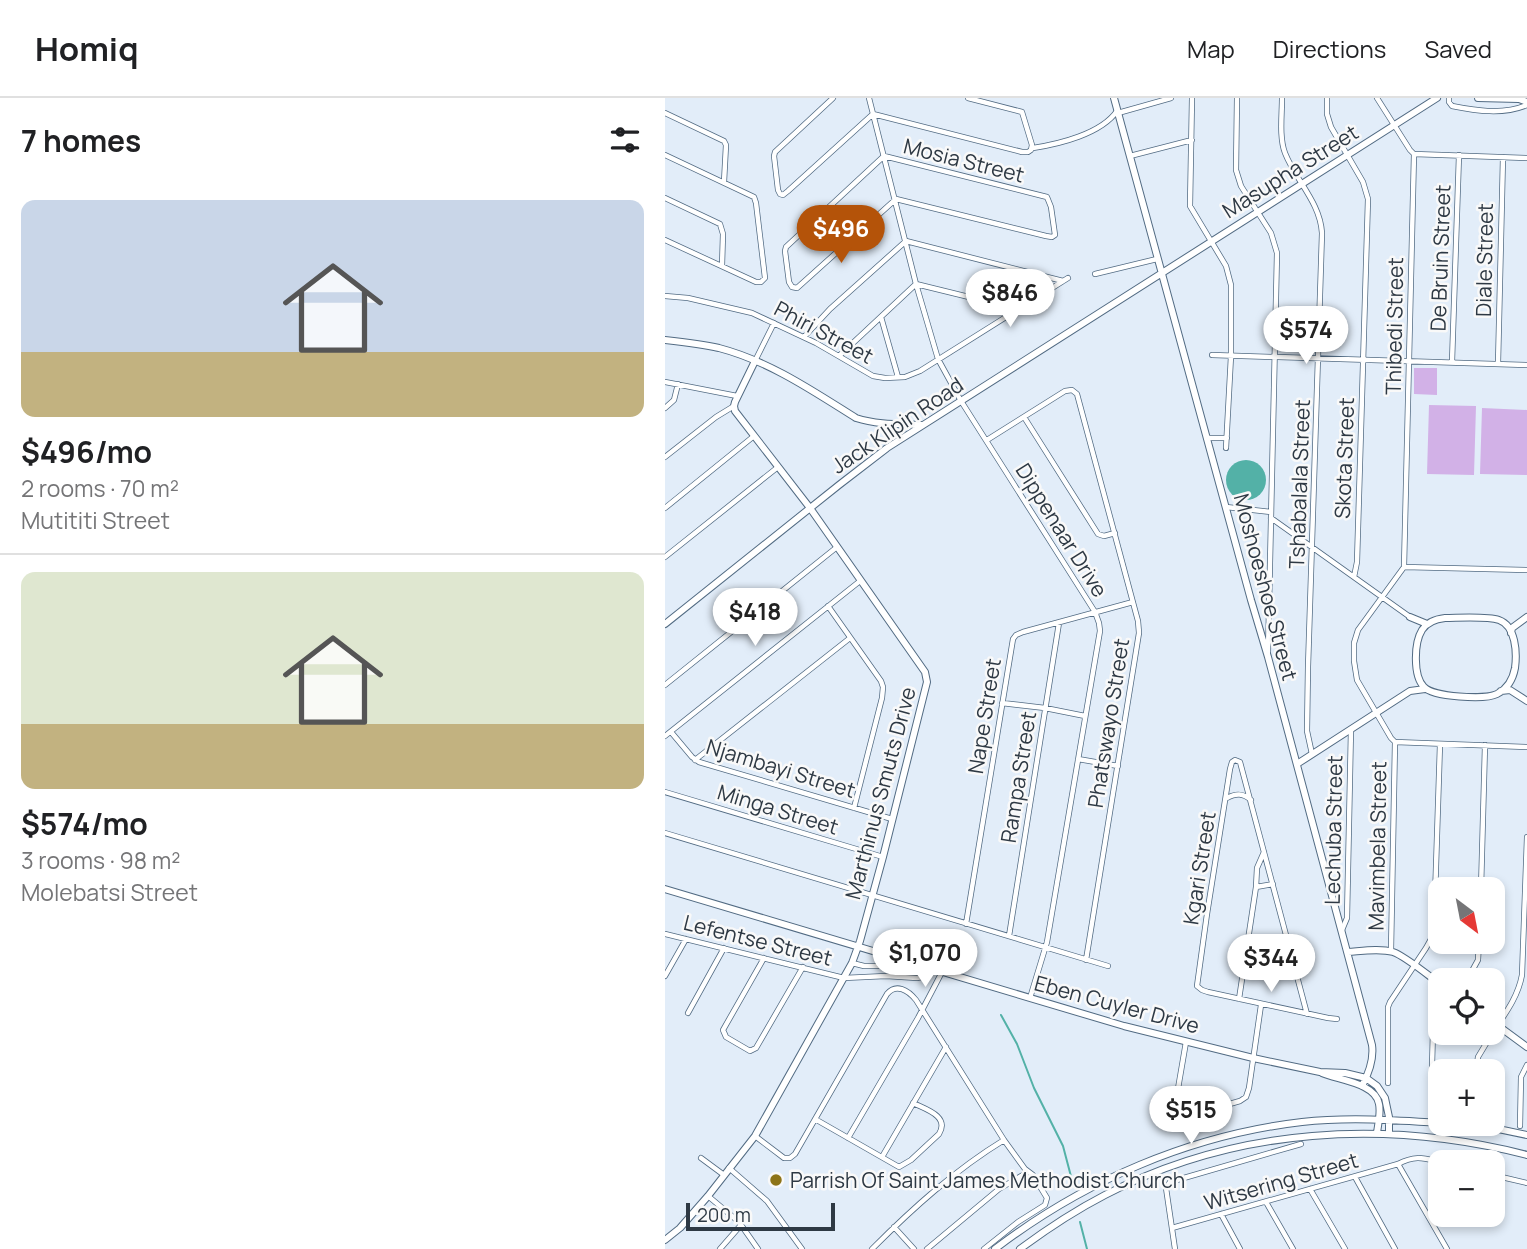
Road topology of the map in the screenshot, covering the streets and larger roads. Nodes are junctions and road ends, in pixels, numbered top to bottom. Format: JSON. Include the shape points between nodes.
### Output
{"nodes":[{"id":1,"x":834,"y":98,"type":"edge"},
{"id":2,"x":869,"y":98,"type":"edge"},
{"id":3,"x":968,"y":98,"type":"edge"},
{"id":4,"x":1114,"y":98,"type":"edge"},
{"id":5,"x":1171,"y":98,"type":"edge"},
{"id":6,"x":1192,"y":98,"type":"edge"},
{"id":7,"x":1237,"y":98,"type":"edge"},
{"id":8,"x":1282,"y":98,"type":"edge"},
{"id":9,"x":1327,"y":98,"type":"edge"},
{"id":10,"x":1377,"y":98,"type":"edge"},
{"id":11,"x":1437,"y":98,"type":"edge"},
{"id":12,"x":1449,"y":98,"type":"edge"},
{"id":13,"x":1478,"y":98,"type":"edge"},
{"id":14,"x":1527,"y":103,"type":"edge"},
{"id":15,"x":1118,"y":111,"type":"junction"},
{"id":16,"x":665,"y":113,"type":"edge"},
{"id":17,"x":873,"y":114,"type":"junction"},
{"id":18,"x":1394,"y":125,"type":"junction"},
{"id":19,"x":1192,"y":140,"type":"junction"},
{"id":20,"x":1033,"y":148,"type":"junction"},
{"id":21,"x":1414,"y":154,"type":"junction"},
{"id":22,"x":665,"y":155,"type":"edge"},
{"id":23,"x":1348,"y":155,"type":"junction"},
{"id":24,"x":1459,"y":155,"type":"junction"},
{"id":25,"x":884,"y":156,"type":"junction"},
{"id":26,"x":1130,"y":156,"type":"junction"},
{"id":27,"x":1503,"y":157,"type":"junction"},
{"id":28,"x":1527,"y":158,"type":"edge"},
{"id":29,"x":724,"y":182,"type":"junction"},
{"id":30,"x":1302,"y":184,"type":"junction"},
{"id":31,"x":665,"y":198,"type":"edge"},
{"id":32,"x":895,"y":199,"type":"junction"},
{"id":33,"x":1258,"y":211,"type":"junction"},
{"id":34,"x":665,"y":240,"type":"edge"},
{"id":35,"x":906,"y":241,"type":"junction"},
{"id":36,"x":1212,"y":241,"type":"junction"},
{"id":37,"x":1157,"y":259,"type":"junction"},
{"id":38,"x":722,"y":266,"type":"junction"},
{"id":39,"x":1161,"y":273,"type":"junction"},
{"id":40,"x":1095,"y":274,"type":"dead end"},
{"id":41,"x":916,"y":284,"type":"junction"},
{"id":42,"x":665,"y":296,"type":"edge"},
{"id":43,"x":1018,"y":309,"type":"junction"},
{"id":44,"x":881,"y":317,"type":"junction"},
{"id":45,"x":774,"y":323,"type":"junction"},
{"id":46,"x":804,"y":337,"type":"junction"},
{"id":47,"x":665,"y":340,"type":"edge"},
{"id":48,"x":1212,"y":355,"type":"dead end"},
{"id":49,"x":839,"y":356,"type":"junction"},
{"id":50,"x":1231,"y":356,"type":"junction"},
{"id":51,"x":1274,"y":357,"type":"junction"},
{"id":52,"x":937,"y":359,"type":"junction"},
{"id":53,"x":1319,"y":359,"type":"junction"},
{"id":54,"x":755,"y":360,"type":"junction"},
{"id":55,"x":1363,"y":360,"type":"junction"},
{"id":56,"x":1409,"y":361,"type":"junction"},
{"id":57,"x":1452,"y":362,"type":"junction"},
{"id":58,"x":1497,"y":364,"type":"junction"},
{"id":59,"x":1527,"y":365,"type":"edge"},
{"id":60,"x":898,"y":377,"type":"junction"},
{"id":61,"x":665,"y":382,"type":"edge"},
{"id":62,"x":678,"y":384,"type":"junction"},
{"id":63,"x":737,"y":396,"type":"junction"},
{"id":64,"x":961,"y":401,"type":"junction"},
{"id":65,"x":734,"y":406,"type":"junction"},
{"id":66,"x":665,"y":408,"type":"edge"},
{"id":67,"x":1024,"y":417,"type":"junction"},
{"id":68,"x":924,"y":425,"type":"junction"},
{"id":69,"x":754,"y":436,"type":"junction"},
{"id":70,"x":1207,"y":438,"type":"junction"},
{"id":71,"x":1227,"y":438,"type":"junction"},
{"id":72,"x":987,"y":440,"type":"junction"},
{"id":73,"x":1226,"y":448,"type":"dead end"},
{"id":74,"x":665,"y":457,"type":"edge"},
{"id":75,"x":778,"y":467,"type":"junction"},
{"id":76,"x":1226,"y":507,"type":"junction"},
{"id":77,"x":665,"y":508,"type":"edge"},
{"id":78,"x":810,"y":508,"type":"junction"},
{"id":79,"x":1271,"y":515,"type":"junction"},
{"id":80,"x":1115,"y":533,"type":"junction"},
{"id":81,"x":837,"y":547,"type":"junction"},
{"id":82,"x":1312,"y":547,"type":"junction"},
{"id":83,"x":665,"y":557,"type":"edge"},
{"id":84,"x":1404,"y":567,"type":"junction"},
{"id":85,"x":1527,"y":570,"type":"edge"},
{"id":86,"x":1354,"y":577,"type":"junction"},
{"id":87,"x":860,"y":581,"type":"junction"},
{"id":88,"x":1381,"y":597,"type":"junction"},
{"id":89,"x":1133,"y":602,"type":"junction"},
{"id":90,"x":828,"y":606,"type":"junction"},
{"id":91,"x":1095,"y":612,"type":"junction"},
{"id":92,"x":1410,"y":617,"type":"junction"},
{"id":93,"x":1527,"y":617,"type":"edge"},
{"id":94,"x":1519,"y":622,"type":"junction"},
{"id":95,"x":1059,"y":623,"type":"junction"},
{"id":96,"x":1504,"y":623,"type":"junction"},
{"id":97,"x":665,"y":624,"type":"edge"},
{"id":98,"x":1427,"y":624,"type":"junction"},
{"id":99,"x":1421,"y":632,"type":"junction"},
{"id":100,"x":1511,"y":633,"type":"junction"},
{"id":101,"x":851,"y":638,"type":"junction"},
{"id":102,"x":1268,"y":657,"type":"junction"},
{"id":103,"x":1512,"y":678,"type":"junction"},
{"id":104,"x":1419,"y":680,"type":"junction"},
{"id":105,"x":665,"y":684,"type":"edge"},
{"id":106,"x":1425,"y":689,"type":"junction"},
{"id":107,"x":1411,"y":691,"type":"junction"},
{"id":108,"x":1501,"y":691,"type":"junction"},
{"id":109,"x":1517,"y":694,"type":"junction"},
{"id":110,"x":1527,"y":701,"type":"edge"},
{"id":111,"x":1002,"y":703,"type":"junction"},
{"id":112,"x":1045,"y":708,"type":"junction"},
{"id":113,"x":1376,"y":714,"type":"junction"},
{"id":114,"x":1085,"y":716,"type":"junction"},
{"id":115,"x":1351,"y":729,"type":"junction"},
{"id":116,"x":670,"y":732,"type":"junction"},
{"id":117,"x":665,"y":736,"type":"edge"},
{"id":118,"x":1395,"y":742,"type":"junction"},
{"id":119,"x":1440,"y":744,"type":"junction"},
{"id":120,"x":1485,"y":745,"type":"junction"},
{"id":121,"x":1527,"y":747,"type":"edge"},
{"id":122,"x":1312,"y":754,"type":"junction"},
{"id":123,"x":1078,"y":759,"type":"junction"},
{"id":124,"x":695,"y":760,"type":"junction"},
{"id":125,"x":1297,"y":764,"type":"junction"},
{"id":126,"x":1118,"y":766,"type":"junction"},
{"id":127,"x":665,"y":792,"type":"edge"},
{"id":128,"x":1226,"y":799,"type":"junction"},
{"id":129,"x":1251,"y":800,"type":"junction"},
{"id":130,"x":854,"y":807,"type":"junction"},
{"id":131,"x":892,"y":819,"type":"junction"},
{"id":132,"x":665,"y":833,"type":"edge"},
{"id":133,"x":1527,"y":837,"type":"edge"},
{"id":134,"x":1264,"y":852,"type":"junction"},
{"id":135,"x":883,"y":857,"type":"junction"},
{"id":136,"x":1481,"y":877,"type":"edge"},
{"id":137,"x":1273,"y":884,"type":"junction"},
{"id":138,"x":1256,"y":887,"type":"junction"},
{"id":139,"x":665,"y":889,"type":"edge"},
{"id":140,"x":872,"y":895,"type":"junction"},
{"id":141,"x":966,"y":924,"type":"junction"},
{"id":142,"x":1342,"y":930,"type":"junction"},
{"id":143,"x":665,"y":934,"type":"edge"},
{"id":144,"x":1009,"y":936,"type":"junction"},
{"id":145,"x":686,"y":939,"type":"junction"},
{"id":146,"x":858,"y":947,"type":"junction"},
{"id":147,"x":724,"y":948,"type":"junction"},
{"id":148,"x":1045,"y":948,"type":"junction"},
{"id":149,"x":1391,"y":951,"type":"junction"},
{"id":150,"x":1348,"y":953,"type":"junction"},
{"id":151,"x":764,"y":958,"type":"junction"},
{"id":152,"x":1086,"y":960,"type":"junction"},
{"id":153,"x":852,"y":963,"type":"junction"},
{"id":154,"x":1108,"y":966,"type":"dead end"},
{"id":155,"x":1414,"y":966,"type":"junction"},
{"id":156,"x":803,"y":967,"type":"junction"},
{"id":157,"x":929,"y":968,"type":"junction"},
{"id":158,"x":942,"y":972,"type":"junction"},
{"id":159,"x":665,"y":976,"type":"edge"},
{"id":160,"x":904,"y":976,"type":"junction"},
{"id":161,"x":1428,"y":976,"type":"edge"},
{"id":162,"x":845,"y":978,"type":"junction"},
{"id":163,"x":1030,"y":999,"type":"junction"},
{"id":164,"x":1239,"y":999,"type":"junction"},
{"id":165,"x":1261,"y":1005,"type":"junction"},
{"id":166,"x":923,"y":1010,"type":"junction"},
{"id":167,"x":1505,"y":1012,"type":"edge"},
{"id":168,"x":688,"y":1013,"type":"dead end"},
{"id":169,"x":1307,"y":1014,"type":"junction"},
{"id":170,"x":1337,"y":1019,"type":"dead end"},
{"id":171,"x":1505,"y":1030,"type":"edge"},
{"id":172,"x":1186,"y":1042,"type":"junction"},
{"id":173,"x":1527,"y":1046,"type":"edge"},
{"id":174,"x":946,"y":1047,"type":"junction"},
{"id":175,"x":1253,"y":1058,"type":"junction"},
{"id":176,"x":1527,"y":1065,"type":"edge"},
{"id":177,"x":1320,"y":1072,"type":"junction"},
{"id":178,"x":1366,"y":1078,"type":"junction"},
{"id":179,"x":1388,"y":1083,"type":"dead end"},
{"id":180,"x":1362,"y":1086,"type":"junction"},
{"id":181,"x":913,"y":1103,"type":"junction"},
{"id":182,"x":815,"y":1119,"type":"junction"},
{"id":183,"x":1378,"y":1120,"type":"junction"},
{"id":184,"x":1390,"y":1121,"type":"junction"},
{"id":185,"x":1428,"y":1123,"type":"edge"},
{"id":186,"x":1520,"y":1126,"type":"dead end"},
{"id":187,"x":1505,"y":1130,"type":"edge"},
{"id":188,"x":1377,"y":1133,"type":"junction"},
{"id":189,"x":1389,"y":1134,"type":"junction"},
{"id":190,"x":1527,"y":1135,"type":"edge"},
{"id":191,"x":755,"y":1136,"type":"junction"},
{"id":192,"x":848,"y":1138,"type":"junction"},
{"id":193,"x":1004,"y":1140,"type":"junction"},
{"id":194,"x":1301,"y":1144,"type":"dead end"},
{"id":195,"x":1527,"y":1155,"type":"edge"},
{"id":196,"x":882,"y":1157,"type":"junction"},
{"id":197,"x":701,"y":1158,"type":"dead end"},
{"id":198,"x":1428,"y":1160,"type":"edge"},
{"id":199,"x":1398,"y":1164,"type":"junction"},
{"id":200,"x":729,"y":1168,"type":"junction"},
{"id":201,"x":1029,"y":1172,"type":"junction"},
{"id":202,"x":724,"y":1175,"type":"junction"},
{"id":203,"x":1355,"y":1177,"type":"junction"},
{"id":204,"x":1505,"y":1178,"type":"edge"},
{"id":205,"x":1527,"y":1183,"type":"edge"},
{"id":206,"x":1310,"y":1189,"type":"junction"},
{"id":207,"x":708,"y":1195,"type":"junction"},
{"id":208,"x":1266,"y":1202,"type":"junction"},
{"id":209,"x":1221,"y":1214,"type":"junction"},
{"id":210,"x":741,"y":1225,"type":"junction"},
{"id":211,"x":894,"y":1227,"type":"junction"},
{"id":212,"x":1172,"y":1228,"type":"junction"},
{"id":213,"x":665,"y":1240,"type":"edge"},
{"id":214,"x":720,"y":1249,"type":"edge"},
{"id":215,"x":758,"y":1249,"type":"edge"},
{"id":216,"x":802,"y":1249,"type":"edge"},
{"id":217,"x":872,"y":1249,"type":"edge"},
{"id":218,"x":914,"y":1249,"type":"edge"},
{"id":219,"x":927,"y":1249,"type":"edge"},
{"id":220,"x":984,"y":1249,"type":"edge"},
{"id":221,"x":995,"y":1249,"type":"edge"},
{"id":222,"x":1020,"y":1249,"type":"edge"},
{"id":223,"x":1175,"y":1249,"type":"edge"},
{"id":224,"x":1240,"y":1249,"type":"edge"},
{"id":225,"x":1293,"y":1249,"type":"edge"},
{"id":226,"x":1345,"y":1249,"type":"edge"},
{"id":227,"x":1395,"y":1249,"type":"edge"},
{"id":228,"x":1447,"y":1249,"type":"edge"}],
"edges":[{"from":1,"to":17,"type":"street","via":[[775,152],[782,195]]},
{"from":2,"to":17,"type":"street","name":"Dippenaar Drive"},
{"from":3,"to":20,"type":"street","via":[[1022,112]]},
{"from":4,"to":15,"type":"street","name":"Moshoeshoe Street"},
{"from":5,"to":15,"type":"street"},
{"from":6,"to":19,"type":"street"},
{"from":7,"to":33,"type":"street","via":[[1236,170]]},
{"from":8,"to":30,"type":"street","name":"Tshabalala Street","via":[[1283,147]]},
{"from":9,"to":23,"type":"street","name":"Skota Street","via":[[1328,120]]},
{"from":10,"to":18,"type":"street"},
{"from":11,"to":18,"type":"street","name":"Masupha Street"},
{"from":12,"to":14,"type":"street","via":[[1452,106],[1478,111],[1514,110]]},
{"from":13,"to":14,"type":"street"},
{"from":15,"to":20,"type":"street","via":[[1096,130]]},
{"from":15,"to":26,"type":"street","name":"Moshoeshoe Street"},
{"from":16,"to":29,"type":"street","via":[[724,141]]},
{"from":17,"to":20,"type":"street","via":[[1022,152]]},
{"from":17,"to":25,"type":"street","name":"Dippenaar Drive"},
{"from":18,"to":21,"type":"street"},
{"from":18,"to":23,"type":"street","name":"Masupha Street"},
{"from":19,"to":26,"type":"street"},
{"from":19,"to":36,"type":"street","via":[[1190,206]]},
{"from":21,"to":24,"type":"street"},
{"from":21,"to":56,"type":"street","name":"Thibedi Street"},
{"from":22,"to":29,"type":"street"},
{"from":23,"to":30,"type":"street","name":"Masupha Street"},
{"from":23,"to":55,"type":"street","name":"Skota Street","via":[[1368,199]]},
{"from":24,"to":27,"type":"street"},
{"from":24,"to":57,"type":"street","name":"De Bruin Street"},
{"from":25,"to":32,"type":"street","name":"Dippenaar Drive"},
{"from":25,"to":32,"type":"street","name":"Mosia Street","via":[[786,247],[792,287],[797,288]]},
{"from":25,"to":32,"type":"street","name":"Mosia Street","via":[[1047,197],[1056,229],[1054,236],[1046,236]]},
{"from":26,"to":37,"type":"street","name":"Moshoeshoe Street"},
{"from":27,"to":28,"type":"street"},
{"from":27,"to":58,"type":"street","name":"Diale Street"},
{"from":29,"to":38,"type":"street","via":[[755,200],[763,281]]},
{"from":30,"to":33,"type":"street","name":"Masupha Street"},
{"from":30,"to":53,"type":"street","name":"Tshabalala Street","via":[[1322,226]]},
{"from":31,"to":38,"type":"street","via":[[720,224]]},
{"from":32,"to":35,"type":"street","name":"Dippenaar Drive"},
{"from":33,"to":36,"type":"street","name":"Masupha Street"},
{"from":33,"to":51,"type":"street","via":[[1277,253]]},
{"from":34,"to":38,"type":"street"},
{"from":35,"to":41,"type":"street","name":"Dippenaar Drive"},
{"from":35,"to":43,"type":"street","via":[[1065,279]]},
{"from":35,"to":46,"type":"street"},
{"from":36,"to":39,"type":"street","name":"Masupha Street"},
{"from":36,"to":50,"type":"street","via":[[1231,285]]},
{"from":37,"to":39,"type":"street","name":"Moshoeshoe Street"},
{"from":37,"to":40,"type":"street"},
{"from":39,"to":64,"type":"street","name":"Jack Klipin Road"},
{"from":39,"to":70,"type":"street","name":"Moshoeshoe Street"},
{"from":41,"to":43,"type":"street"},
{"from":41,"to":44,"type":"street"},
{"from":41,"to":52,"type":"street","name":"Dippenaar Drive"},
{"from":42,"to":45,"type":"street","name":"Phiri Street","via":[[736,308]]},
{"from":43,"to":52,"type":"street"},
{"from":44,"to":49,"type":"street"},
{"from":44,"to":60,"type":"street"},
{"from":45,"to":46,"type":"street","name":"Phiri Street"},
{"from":45,"to":54,"type":"street"},
{"from":46,"to":49,"type":"street","name":"Phiri Street"},
{"from":47,"to":54,"type":"street"},
{"from":48,"to":50,"type":"street"},
{"from":49,"to":60,"type":"street","name":"Phiri Street","via":[[873,376]]},
{"from":50,"to":51,"type":"street"},
{"from":50,"to":71,"type":"street"},
{"from":51,"to":53,"type":"street"},
{"from":51,"to":79,"type":"street"},
{"from":52,"to":60,"type":"street","via":[[915,374]]},
{"from":52,"to":64,"type":"street","name":"Dippenaar Drive"},
{"from":53,"to":55,"type":"street"},
{"from":53,"to":82,"type":"street","name":"Tshabalala Street"},
{"from":54,"to":63,"type":"street"},
{"from":54,"to":68,"type":"street","via":[[856,418],[877,424]]},
{"from":55,"to":56,"type":"street"},
{"from":55,"to":86,"type":"street","name":"Skota Street"},
{"from":56,"to":57,"type":"street"},
{"from":56,"to":84,"type":"street","name":"Thibedi Street"},
{"from":57,"to":58,"type":"street"},
{"from":58,"to":59,"type":"street"},
{"from":61,"to":62,"type":"street"},
{"from":62,"to":63,"type":"street"},
{"from":62,"to":66,"type":"street","via":[[674,400]]},
{"from":63,"to":65,"type":"street"},
{"from":64,"to":68,"type":"street","name":"Jack Klipin Road"},
{"from":64,"to":72,"type":"street","name":"Dippenaar Drive"},
{"from":65,"to":69,"type":"street","name":"Marthinus Smuts Drive"},
{"from":65,"to":74,"type":"street"},
{"from":67,"to":72,"type":"street","name":"Phatswayo Street"},
{"from":67,"to":80,"type":"street","via":[[1098,534]]},
{"from":67,"to":80,"type":"street","name":"Phatswayo Street","via":[[1065,391],[1077,394]]},
{"from":68,"to":78,"type":"street","name":"Jack Klipin Road"},
{"from":69,"to":75,"type":"street","name":"Marthinus Smuts Drive"},
{"from":69,"to":77,"type":"street"},
{"from":70,"to":71,"type":"street"},
{"from":70,"to":76,"type":"street","name":"Moshoeshoe Street"},
{"from":71,"to":73,"type":"street"},
{"from":72,"to":91,"type":"street","name":"Dippenaar Drive"},
{"from":75,"to":78,"type":"street","name":"Marthinus Smuts Drive"},
{"from":75,"to":83,"type":"street"},
{"from":76,"to":79,"type":"street"},
{"from":76,"to":102,"type":"street","name":"Moshoeshoe Street"},
{"from":78,"to":81,"type":"street","name":"Marthinus Smuts Drive"},
{"from":78,"to":97,"type":"street","name":"Jack Klipin Road"},
{"from":79,"to":82,"type":"street"},
{"from":79,"to":102,"type":"street"},
{"from":80,"to":89,"type":"street","name":"Phatswayo Street"},
{"from":81,"to":87,"type":"street","name":"Marthinus Smuts Drive"},
{"from":81,"to":105,"type":"street"},
{"from":82,"to":86,"type":"street"},
{"from":82,"to":122,"type":"street","name":"Tshabalala Street","via":[[1307,731]]},
{"from":84,"to":85,"type":"street"},
{"from":84,"to":88,"type":"street"},
{"from":86,"to":88,"type":"street"},
{"from":87,"to":90,"type":"street"},
{"from":87,"to":131,"type":"street","name":"Marthinus Smuts Drive","via":[[927,677]]},
{"from":88,"to":92,"type":"street"},
{"from":88,"to":113,"type":"street","via":[[1354,643],[1357,680]]},
{"from":89,"to":91,"type":"street","name":"Nape Street"},
{"from":89,"to":126,"type":"street","name":"Phatswayo Street","via":[[1139,634]]},
{"from":90,"to":101,"type":"street"},
{"from":90,"to":116,"type":"street"},
{"from":91,"to":95,"type":"street","name":"Nape Street"},
{"from":91,"to":114,"type":"street","name":"Dippenaar Drive","via":[[1100,631]]},
{"from":92,"to":98,"type":"street"},
{"from":92,"to":99,"type":"street"},
{"from":93,"to":94,"type":"street"},
{"from":94,"to":96,"type":"street"},
{"from":94,"to":100,"type":"street"},
{"from":95,"to":111,"type":"street","name":"Nape Street","via":[[1014,637]]},
{"from":95,"to":112,"type":"street","name":"Rampa Street"},
{"from":96,"to":98,"type":"street","via":[[1445,618]]},
{"from":96,"to":100,"type":"street"},
{"from":98,"to":99,"type":"street"},
{"from":99,"to":104,"type":"street","via":[[1416,653]]},
{"from":100,"to":103,"type":"street","via":[[1516,659]]},
{"from":101,"to":124,"type":"street"},
{"from":101,"to":130,"type":"street","via":[[883,687]]},
{"from":102,"to":125,"type":"street","name":"Moshoeshoe Street"},
{"from":103,"to":108,"type":"street"},
{"from":103,"to":109,"type":"street"},
{"from":104,"to":106,"type":"street"},
{"from":104,"to":107,"type":"street"},
{"from":106,"to":107,"type":"street"},
{"from":106,"to":108,"type":"street","via":[[1478,697]]},
{"from":107,"to":113,"type":"street"},
{"from":108,"to":109,"type":"street"},
{"from":109,"to":110,"type":"street"},
{"from":111,"to":112,"type":"street"},
{"from":111,"to":141,"type":"street","name":"Nape Street"},
{"from":112,"to":114,"type":"street"},
{"from":112,"to":144,"type":"street","name":"Rampa Street"},
{"from":113,"to":115,"type":"street"},
{"from":113,"to":118,"type":"street"},
{"from":114,"to":123,"type":"street","name":"Dippenaar Drive"},
{"from":115,"to":122,"type":"street"},
{"from":115,"to":142,"type":"street","name":"Lechuba Street","via":[[1347,918]]},
{"from":116,"to":117,"type":"street"},
{"from":116,"to":124,"type":"street","name":"Njambayi Street"},
{"from":118,"to":119,"type":"street"},
{"from":118,"to":149,"type":"street","name":"Mavimbela Street"},
{"from":119,"to":120,"type":"street"},
{"from":119,"to":155,"type":"street","via":[[1434,928]]},
{"from":120,"to":121,"type":"street"},
{"from":120,"to":136,"type":"street"},
{"from":122,"to":125,"type":"street"},
{"from":123,"to":126,"type":"street"},
{"from":123,"to":148,"type":"street","name":"Dippenaar Drive"},
{"from":124,"to":130,"type":"street","name":"Njambayi Street"},
{"from":125,"to":142,"type":"street","name":"Moshoeshoe Street"},
{"from":126,"to":152,"type":"street","name":"Phatswayo Street"},
{"from":127,"to":135,"type":"street","name":"Minga Street"},
{"from":128,"to":129,"type":"street","via":[[1240,794]]},
{"from":128,"to":129,"type":"street","name":"Kgari Street","via":[[1236,760]]},
{"from":128,"to":164,"type":"street","name":"Kgari Street","via":[[1196,982],[1208,992]]},
{"from":129,"to":134,"type":"street"},
{"from":130,"to":131,"type":"street","name":"Njambayi Street"},
{"from":131,"to":135,"type":"street","name":"Marthinus Smuts Drive"},
{"from":132,"to":140,"type":"street"},
{"from":133,"to":167,"type":"street","via":[[1522,975],[1520,989]]},
{"from":134,"to":137,"type":"street"},
{"from":134,"to":138,"type":"street"},
{"from":135,"to":140,"type":"street","name":"Marthinus Smuts Drive"},
{"from":137,"to":138,"type":"street"},
{"from":137,"to":169,"type":"street"},
{"from":138,"to":164,"type":"street"},
{"from":139,"to":146,"type":"street","name":"Eben Cuyler Drive"},
{"from":140,"to":141,"type":"street"},
{"from":140,"to":146,"type":"street","name":"Marthinus Smuts Drive"},
{"from":141,"to":144,"type":"street"},
{"from":142,"to":150,"type":"street","name":"Moshoeshoe Street"},
{"from":143,"to":145,"type":"street","name":"Lefentse Street"},
{"from":144,"to":148,"type":"street"},
{"from":145,"to":147,"type":"street","name":"Lefentse Street"},
{"from":145,"to":159,"type":"street"},
{"from":146,"to":153,"type":"street","name":"Marthinus Smuts Drive"},
{"from":146,"to":157,"type":"street","name":"Eben Cuyler Drive"},
{"from":147,"to":151,"type":"street","name":"Lefentse Street"},
{"from":147,"to":168,"type":"street"},
{"from":148,"to":152,"type":"street"},
{"from":148,"to":163,"type":"street","name":"Dippenaar Drive"},
{"from":149,"to":150,"type":"street"},
{"from":149,"to":155,"type":"street"},
{"from":150,"to":178,"type":"street","name":"Moshoeshoe Street","via":[[1373,1050]]},
{"from":151,"to":156,"type":"street","name":"Lefentse Street"},
{"from":151,"to":156,"type":"street","via":[[723,1032],[752,1051]]},
{"from":152,"to":154,"type":"street"},
{"from":153,"to":160,"type":"street","via":[[887,966]]},
{"from":153,"to":162,"type":"street","name":"Marthinus Smuts Drive"},
{"from":155,"to":161,"type":"street"},
{"from":155,"to":179,"type":"street","via":[[1388,1007]]},
{"from":156,"to":162,"type":"street","name":"Lefentse Street"},
{"from":157,"to":158,"type":"street","name":"Eben Cuyler Drive"},
{"from":157,"to":160,"type":"street","name":"Lefentse Street","via":[[922,977]]},
{"from":158,"to":163,"type":"street","name":"Eben Cuyler Drive"},
{"from":158,"to":166,"type":"street"},
{"from":160,"to":162,"type":"street","name":"Lefentse Street"},
{"from":162,"to":191,"type":"street","name":"Marthinus Smuts Drive"},
{"from":163,"to":172,"type":"street","name":"Eben Cuyler Drive"},
{"from":164,"to":165,"type":"street"},
{"from":165,"to":169,"type":"street"},
{"from":165,"to":175,"type":"street"},
{"from":166,"to":174,"type":"street"},
{"from":166,"to":182,"type":"street","via":[[908,992],[896,987],[889,991]]},
{"from":166,"to":192,"type":"street"},
{"from":169,"to":170,"type":"street"},
{"from":171,"to":173,"type":"street"},
{"from":172,"to":175,"type":"street","name":"Eben Cuyler Drive"},
{"from":172,"to":175,"type":"street","via":[[1175,1106],[1180,1117],[1244,1099]]},
{"from":174,"to":181,"type":"street"},
{"from":174,"to":193,"type":"street"},
{"from":175,"to":177,"type":"street","name":"Eben Cuyler Drive"},
{"from":176,"to":186,"type":"street","via":[[1521,1077]]},
{"from":177,"to":178,"type":"street","name":"Eben Cuyler Drive"},
{"from":177,"to":180,"type":"street","name":"Eben Cuyler Drive"},
{"from":178,"to":180,"type":"street","name":"Moshoeshoe Street"},
{"from":178,"to":184,"type":"street","via":[[1381,1092]]},
{"from":180,"to":183,"type":"street","via":[[1379,1101]]},
{"from":181,"to":196,"type":"street"},
{"from":181,"to":196,"type":"street","via":[[939,1117],[942,1131],[903,1166]]},
{"from":182,"to":191,"type":"street","via":[[790,1158]]},
{"from":182,"to":192,"type":"street"},
{"from":183,"to":184,"type":"street"},
{"from":183,"to":188,"type":"street"},
{"from":183,"to":221,"type":"street","via":[[1287,1124],[1187,1147],[1097,1184]]},
{"from":184,"to":185,"type":"street"},
{"from":184,"to":189,"type":"street"},
{"from":187,"to":190,"type":"street"},
{"from":188,"to":189,"type":"street"},
{"from":188,"to":222,"type":"street","via":[[1274,1140],[1157,1171],[1105,1195]]},
{"from":189,"to":195,"type":"street","via":[[1461,1141]]},
{"from":191,"to":200,"type":"street","name":"Marthinus Smuts Drive"},
{"from":192,"to":196,"type":"street"},
{"from":193,"to":201,"type":"street"},
{"from":193,"to":211,"type":"street","via":[[937,1188]]},
{"from":194,"to":212,"type":"street","via":[[1170,1182],[1166,1188]]},
{"from":197,"to":202,"type":"street"},
{"from":198,"to":199,"type":"street","name":"Witsering Street","via":[[1415,1157]]},
{"from":199,"to":203,"type":"street","name":"Witsering Street"},
{"from":199,"to":228,"type":"street"},
{"from":200,"to":202,"type":"street","name":"Marthinus Smuts Drive"},
{"from":200,"to":216,"type":"street","via":[[767,1201]]},
{"from":201,"to":219,"type":"street","via":[[999,1189]]},
{"from":201,"to":220,"type":"street","via":[[1048,1200]]},
{"from":202,"to":207,"type":"street","name":"Marthinus Smuts Drive"},
{"from":203,"to":206,"type":"street","name":"Witsering Street"},
{"from":203,"to":227,"type":"street"},
{"from":204,"to":205,"type":"street"},
{"from":206,"to":208,"type":"street","name":"Witsering Street"},
{"from":206,"to":226,"type":"street"},
{"from":207,"to":210,"type":"street"},
{"from":207,"to":213,"type":"street","name":"Marthinus Smuts Drive"},
{"from":208,"to":209,"type":"street","name":"Witsering Street"},
{"from":208,"to":225,"type":"street"},
{"from":209,"to":212,"type":"street","name":"Witsering Street"},
{"from":209,"to":224,"type":"street"},
{"from":210,"to":214,"type":"street"},
{"from":210,"to":215,"type":"street"},
{"from":211,"to":217,"type":"street"},
{"from":211,"to":218,"type":"street"},
{"from":212,"to":223,"type":"street"}]}
